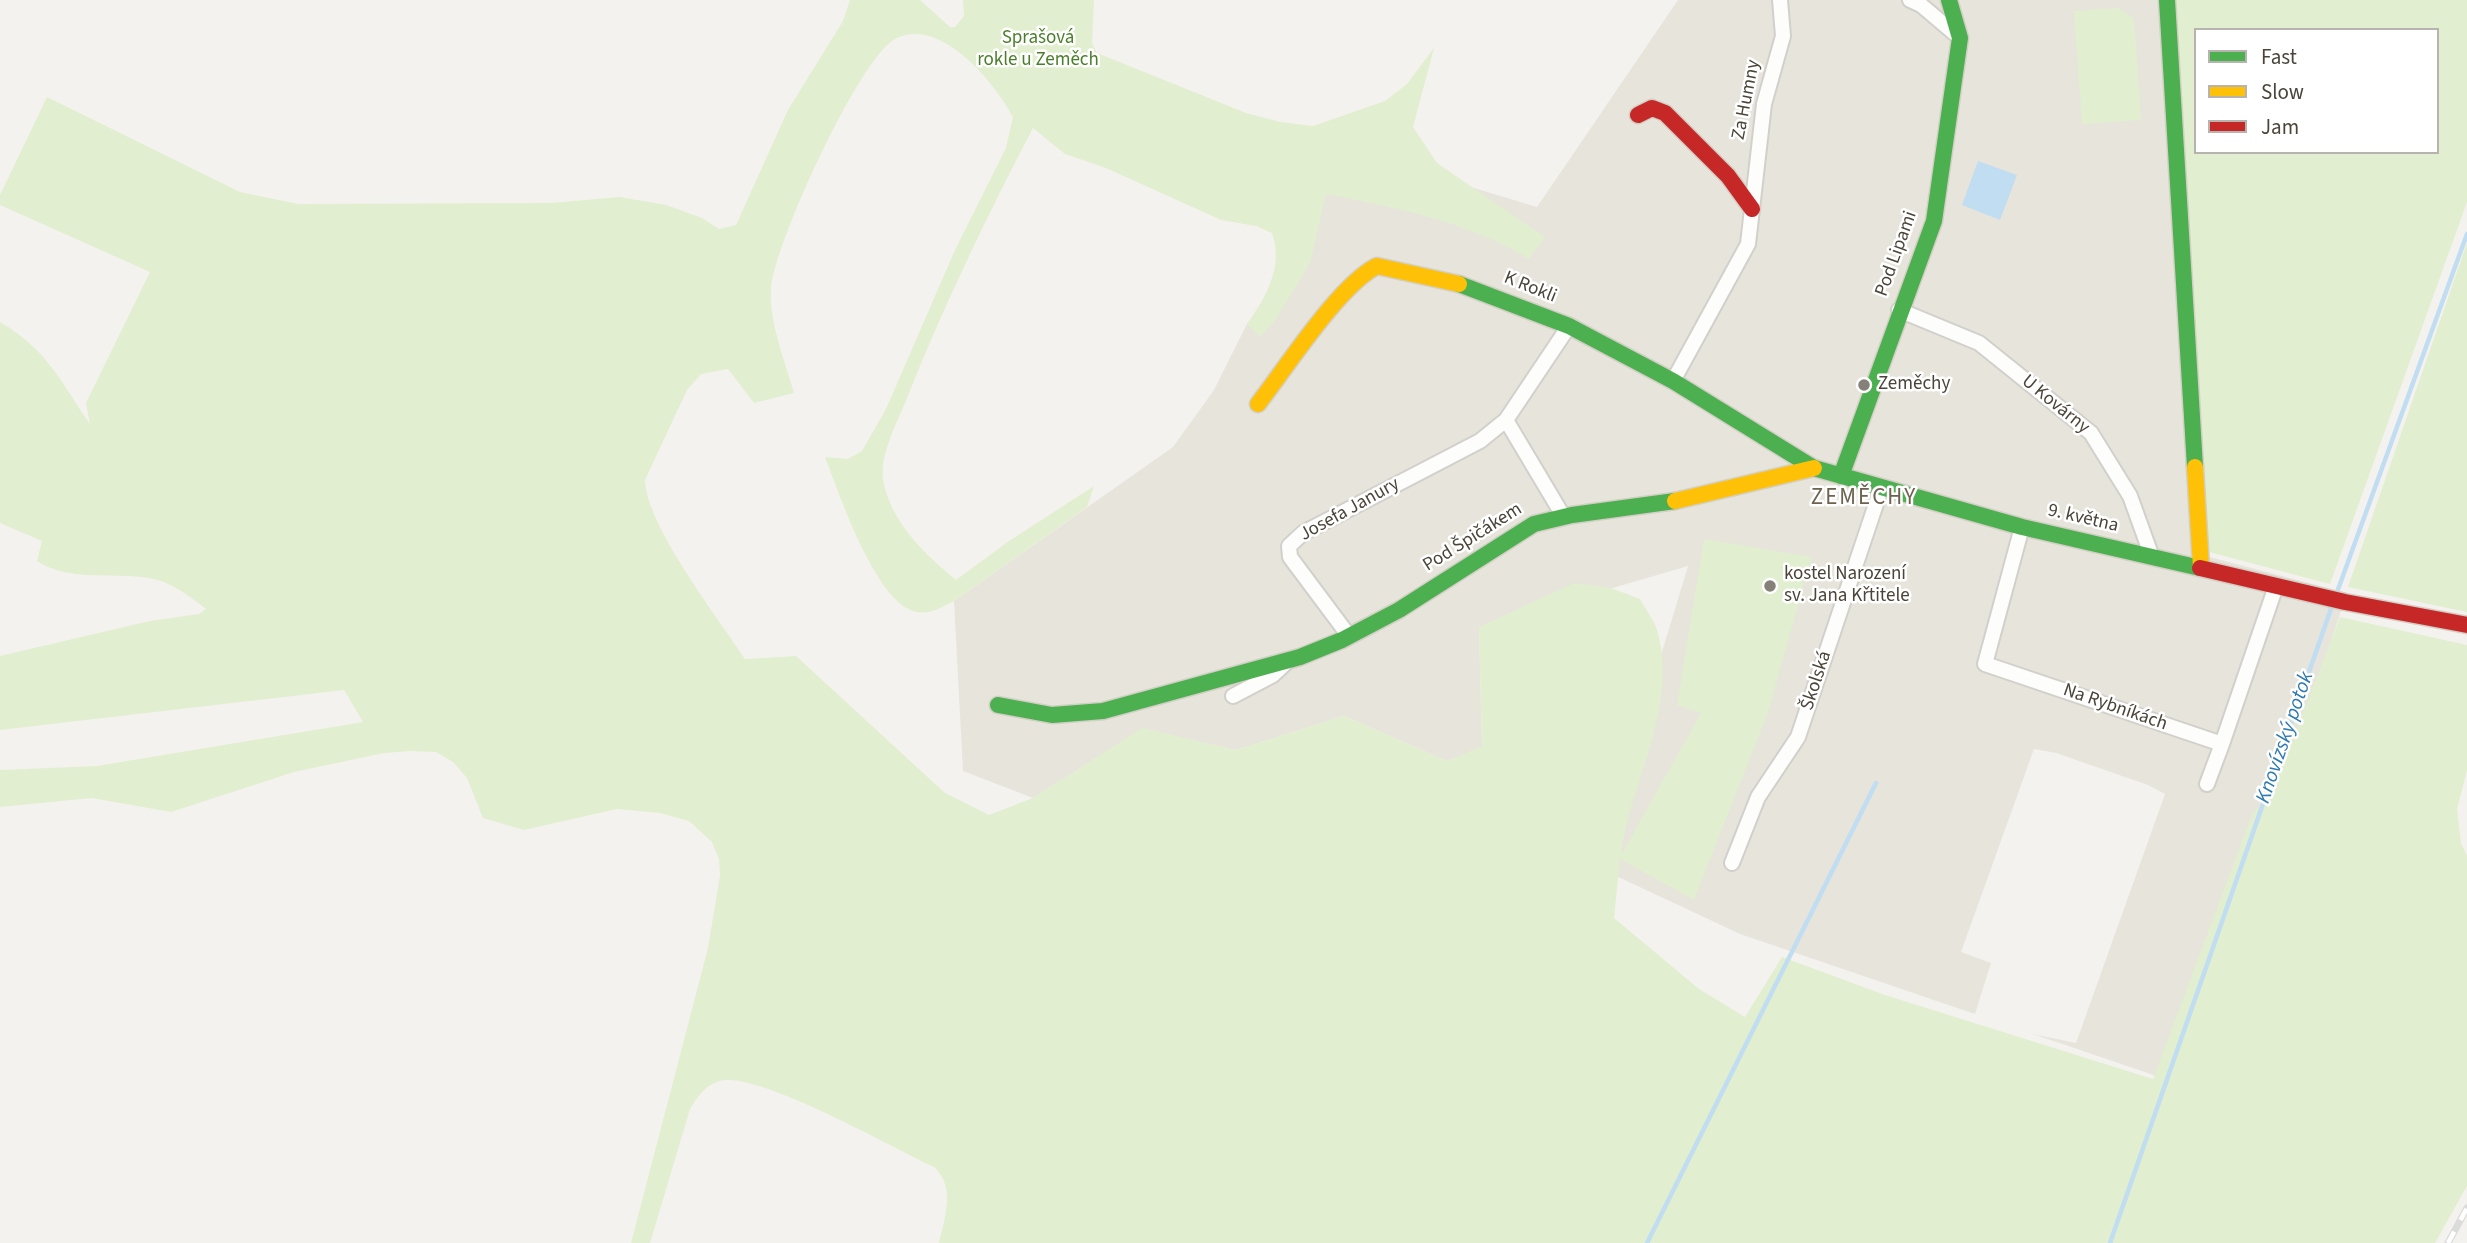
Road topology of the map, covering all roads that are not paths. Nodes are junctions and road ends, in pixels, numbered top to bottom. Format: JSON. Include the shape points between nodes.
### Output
{"nodes":[{"id":1,"x":1780,"y":0,"type":"edge"},
{"id":2,"x":1910,"y":0,"type":"edge"},
{"id":3,"x":1949,"y":0,"type":"edge"},
{"id":4,"x":2167,"y":0,"type":"edge"},
{"id":5,"x":1960,"y":38,"type":"junction"},
{"id":6,"x":1638,"y":115,"type":"dead end"},
{"id":7,"x":1752,"y":209,"type":"junction"},
{"id":8,"x":1899,"y":310,"type":"junction"},
{"id":9,"x":1569,"y":326,"type":"junction"},
{"id":10,"x":1673,"y":381,"type":"junction"},
{"id":11,"x":1258,"y":404,"type":"dead end"},
{"id":12,"x":1506,"y":420,"type":"junction"},
{"id":13,"x":1814,"y":468,"type":"junction"},
{"id":14,"x":1841,"y":476,"type":"junction"},
{"id":15,"x":1881,"y":489,"type":"junction"},
{"id":16,"x":1562,"y":514,"type":"junction"},
{"id":17,"x":2022,"y":527,"type":"junction"},
{"id":18,"x":2152,"y":557,"type":"junction"},
{"id":19,"x":2201,"y":567,"type":"junction"},
{"id":20,"x":2276,"y":586,"type":"junction"},
{"id":21,"x":2467,"y":625,"type":"edge"},
{"id":22,"x":1349,"y":636,"type":"junction"},
{"id":23,"x":1292,"y":658,"type":"junction"},
{"id":24,"x":1233,"y":696,"type":"dead end"},
{"id":25,"x":998,"y":705,"type":"dead end"},
{"id":26,"x":2222,"y":744,"type":"junction"},
{"id":27,"x":2207,"y":784,"type":"dead end"},
{"id":28,"x":1732,"y":863,"type":"dead end"}],
"edges":[{"from":1,"to":7,"type":"street","name":"Za Humny","via":[[1783,36],[1764,104]]},
{"from":2,"to":5,"type":"street"},
{"from":3,"to":5,"type":"street","name":"Pod Lipami"},
{"from":4,"to":19,"type":"street"},
{"from":5,"to":8,"type":"street","name":"Pod Lipami","via":[[1934,221]]},
{"from":6,"to":7,"type":"street","name":"Za Humny","via":[[1652,108],[1665,113],[1728,176]]},
{"from":7,"to":10,"type":"street","name":"Za Humny","via":[[1748,244]]},
{"from":8,"to":14,"type":"street","name":"Pod Lipami"},
{"from":8,"to":18,"type":"street","name":"U Kovárny","via":[[1979,343],[2091,433],[2130,496]]},
{"from":9,"to":10,"type":"street","name":"K Rokli"},
{"from":9,"to":11,"type":"street","name":"K Rokli","via":[[1474,287],[1377,266],[1334,306]]},
{"from":9,"to":12,"type":"street","name":"Josefa Janury"},
{"from":10,"to":13,"type":"street","name":"K Rokli"},
{"from":12,"to":16,"type":"street"},
{"from":12,"to":22,"type":"street","name":"Josefa Janury","via":[[1480,441],[1303,533],[1289,546],[1290,557]]},
{"from":13,"to":14,"type":"street","name":"9. května"},
{"from":13,"to":16,"type":"street","name":"Pod Špičákem","via":[[1635,508]]},
{"from":14,"to":15,"type":"street","name":"9. května"},
{"from":15,"to":17,"type":"street","name":"9. května"},
{"from":15,"to":28,"type":"street","name":"Školská","via":[[1798,737],[1758,797]]},
{"from":16,"to":22,"type":"street","name":"Pod Špičákem","via":[[1534,524]]},
{"from":17,"to":18,"type":"street","name":"9. května"},
{"from":17,"to":26,"type":"street","name":"Na Rybníkách","via":[[1985,664]]},
{"from":18,"to":19,"type":"street","name":"9. května"},
{"from":19,"to":20,"type":"street","name":"9. května"},
{"from":20,"to":21,"type":"street","name":"9. května"},
{"from":20,"to":26,"type":"street"},
{"from":22,"to":23,"type":"street","name":"Pod Špičákem"},
{"from":23,"to":24,"type":"street","name":"Pod Špičákem","via":[[1273,675]]},
{"from":23,"to":25,"type":"street","name":"Pod Špičákem","via":[[1111,712],[1027,714]]},
{"from":26,"to":27,"type":"street"}]}
